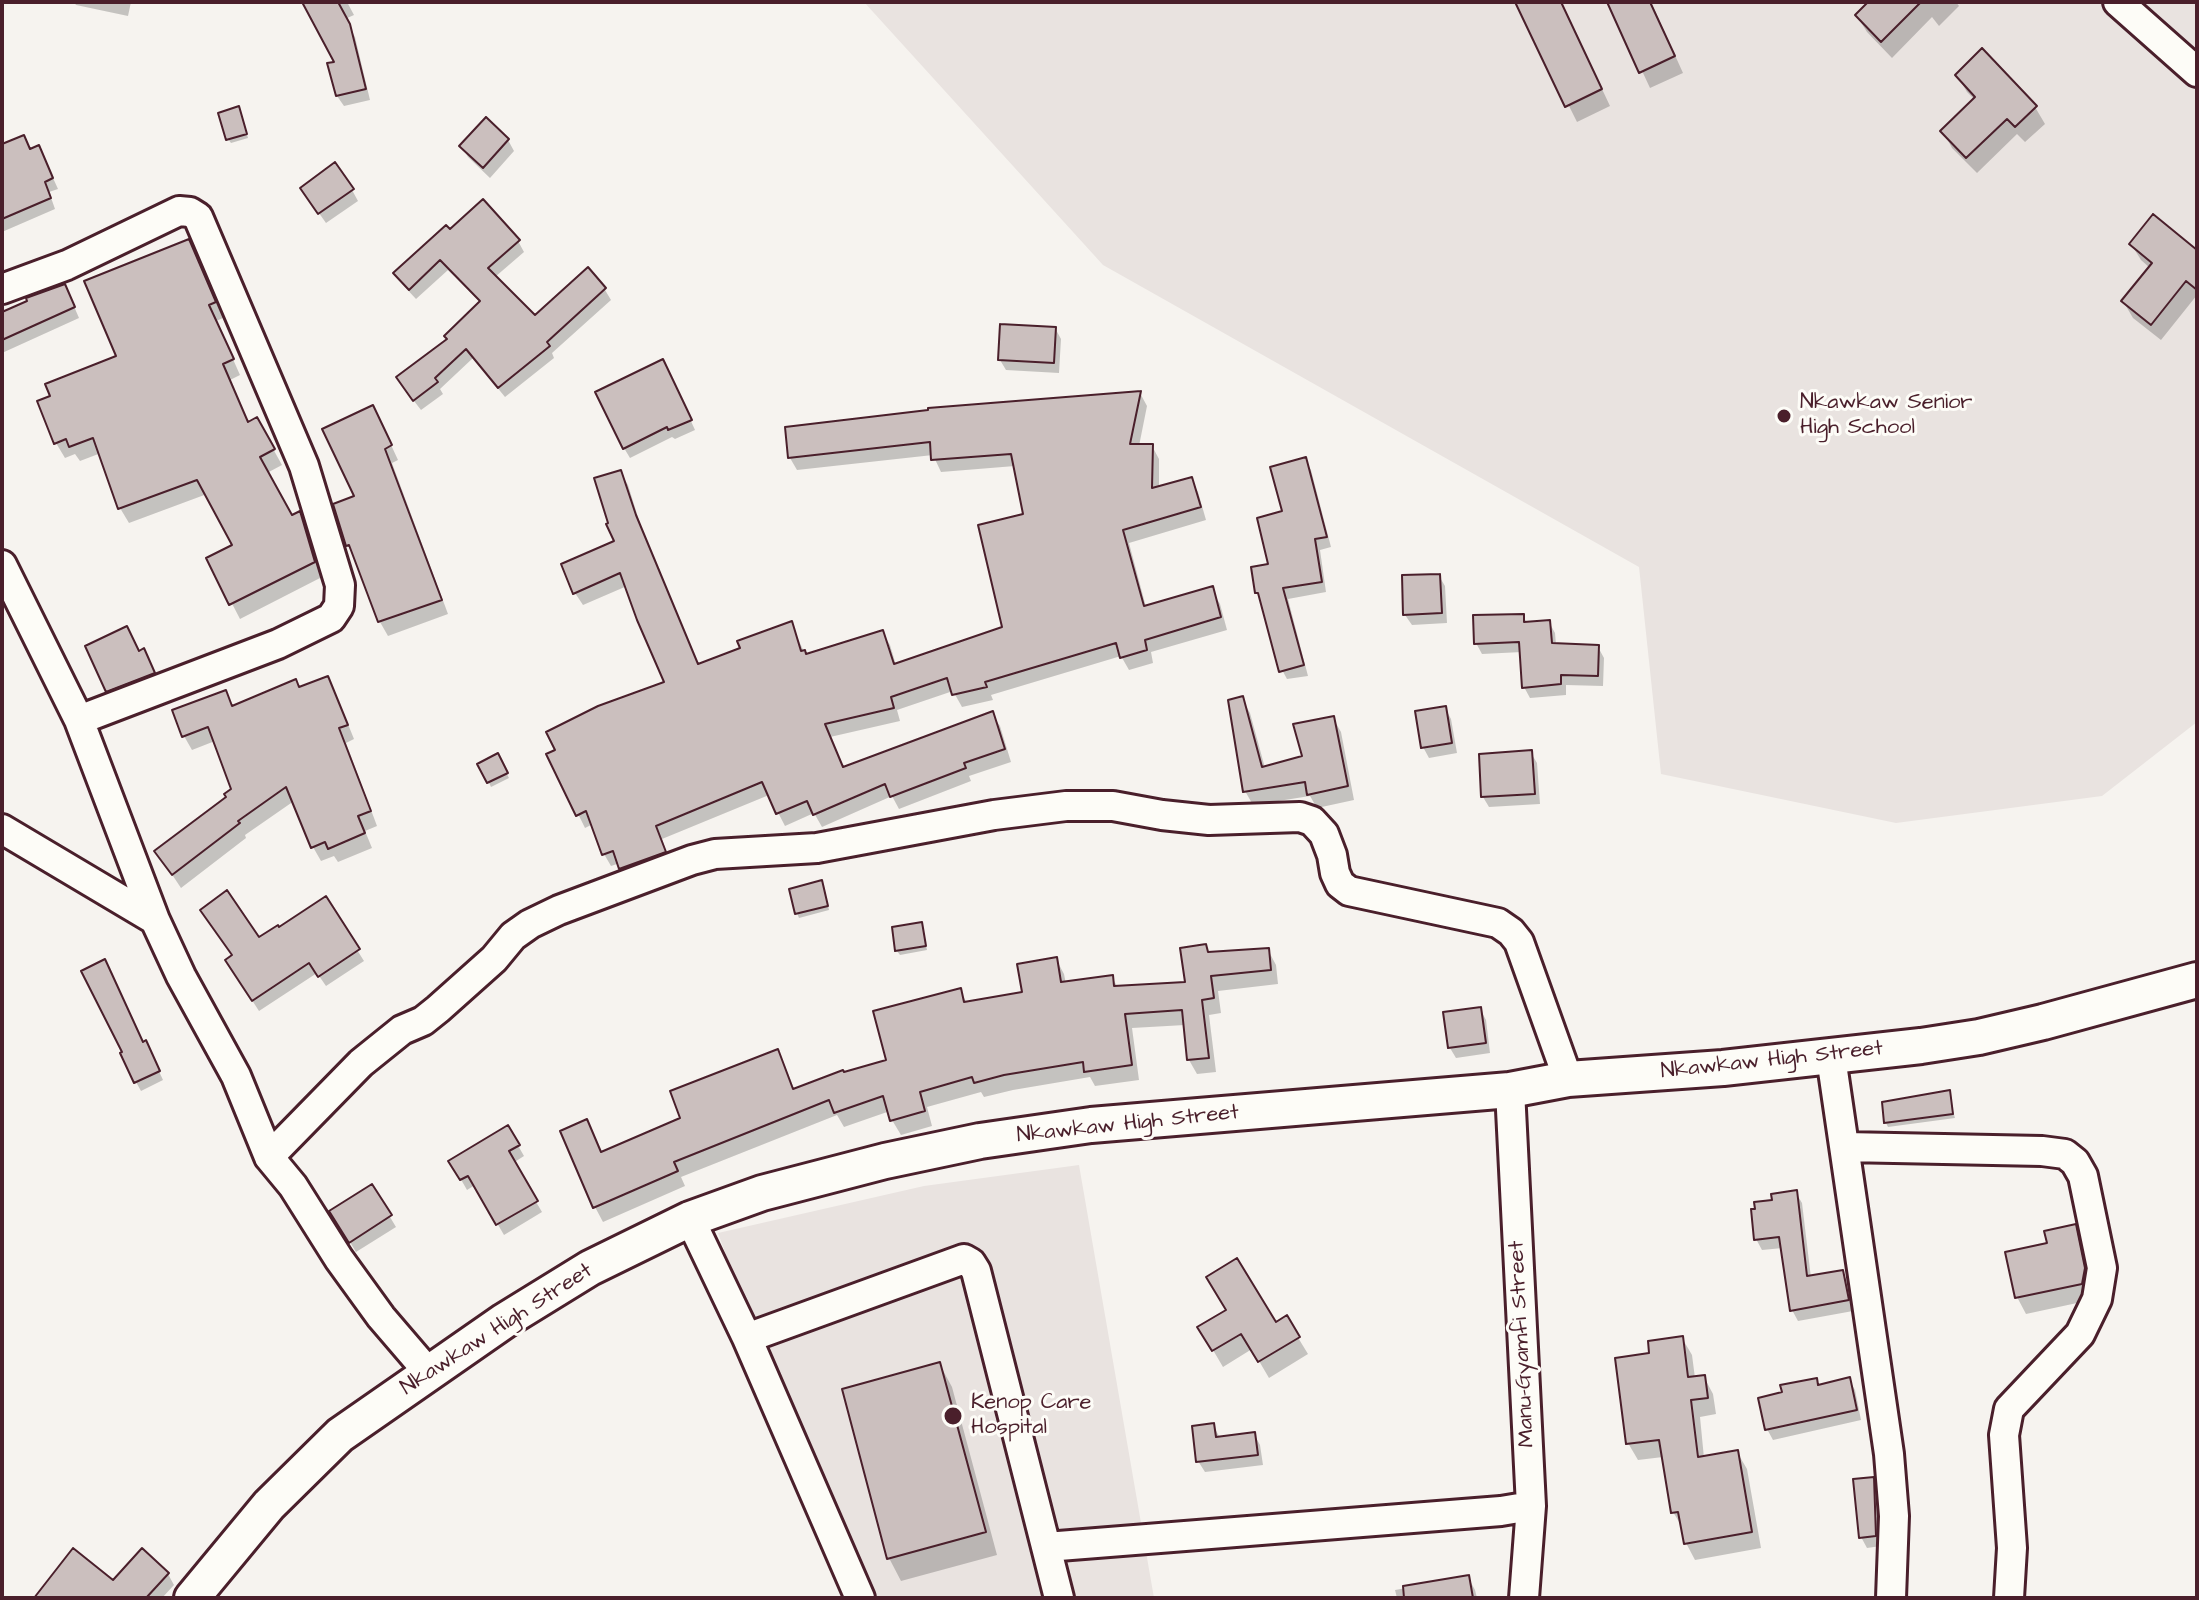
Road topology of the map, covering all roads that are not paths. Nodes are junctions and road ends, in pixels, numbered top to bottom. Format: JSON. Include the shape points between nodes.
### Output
{"nodes":[{"id":1,"x":2118,"y":2,"type":"edge"},
{"id":2,"x":2197,"y":72,"type":"edge"},
{"id":3,"x":2,"y":289,"type":"edge"},
{"id":4,"x":2,"y":565,"type":"edge"},
{"id":5,"x":79,"y":720,"type":"junction"},
{"id":6,"x":2,"y":829,"type":"edge"},
{"id":7,"x":155,"y":920,"type":"junction"},
{"id":8,"x":2197,"y":980,"type":"edge"},
{"id":9,"x":1831,"y":1057,"type":"junction"},
{"id":10,"x":1568,"y":1079,"type":"junction"},
{"id":11,"x":1510,"y":1090,"type":"junction"},
{"id":12,"x":1845,"y":1147,"type":"junction"},
{"id":13,"x":269,"y":1157,"type":"junction"},
{"id":14,"x":690,"y":1219,"type":"junction"},
{"id":15,"x":747,"y":1338,"type":"junction"},
{"id":16,"x":429,"y":1373,"type":"junction"},
{"id":17,"x":1531,"y":1506,"type":"junction"},
{"id":18,"x":1046,"y":1547,"type":"junction"},
{"id":19,"x":192,"y":1598,"type":"edge"},
{"id":20,"x":860,"y":1598,"type":"edge"},
{"id":21,"x":1059,"y":1598,"type":"edge"},
{"id":22,"x":1524,"y":1598,"type":"edge"},
{"id":23,"x":1891,"y":1598,"type":"edge"},
{"id":24,"x":2009,"y":1598,"type":"edge"}],
"edges":[{"from":1,"to":2,"type":"street"},
{"from":3,"to":5,"type":"street","via":[[67,265],[179,211],[198,217],[304,466],[340,585],[339,606],[331,618],[278,644]]},
{"from":4,"to":5,"type":"street"},
{"from":5,"to":7,"type":"street"},
{"from":6,"to":7,"type":"street"},
{"from":7,"to":13,"type":"street","via":[[236,1076]]},
{"from":8,"to":9,"type":"main road","name":"Nkawkaw High Street","via":[[1979,1037]]},
{"from":9,"to":10,"type":"main road","name":"Nkawkaw High Street"},
{"from":9,"to":12,"type":"street"},
{"from":10,"to":11,"type":"main road","name":"Nkawkaw High Street"},
{"from":10,"to":13,"type":"street","via":[[1511,932],[1498,923],[1349,891],[1340,884],[1324,834],[1312,821],[1209,820],[1113,806],[1066,806],[817,848],[715,854],[559,910],[513,936],[438,1009],[361,1063]]},
{"from":11,"to":14,"type":"main road","name":"Nkawkaw High Street","via":[[1091,1125],[980,1141],[762,1193]]},
{"from":11,"to":17,"type":"street","name":"Manu-Gyamfi Street"},
{"from":12,"to":23,"type":"street","via":[[1889,1454],[1894,1516]]},
{"from":12,"to":24,"type":"street","via":[[2042,1151],[2065,1154],[2083,1176],[2102,1268],[2097,1299],[2080,1334],[2009,1409],[2004,1435],[2012,1548]]},
{"from":13,"to":16,"type":"street","via":[[381,1317]]},
{"from":14,"to":15,"type":"street"},
{"from":14,"to":16,"type":"main road","name":"Nkawkaw High Street","via":[[590,1268]]},
{"from":15,"to":18,"type":"street","via":[[964,1259],[971,1263]]},
{"from":15,"to":20,"type":"street"},
{"from":16,"to":19,"type":"main road","name":"Nkawkaw High Street","via":[[340,1435],[269,1505]]},
{"from":17,"to":18,"type":"street"},
{"from":17,"to":22,"type":"street","name":"Manu-Gyamfi Street"},
{"from":18,"to":21,"type":"street"}]}
